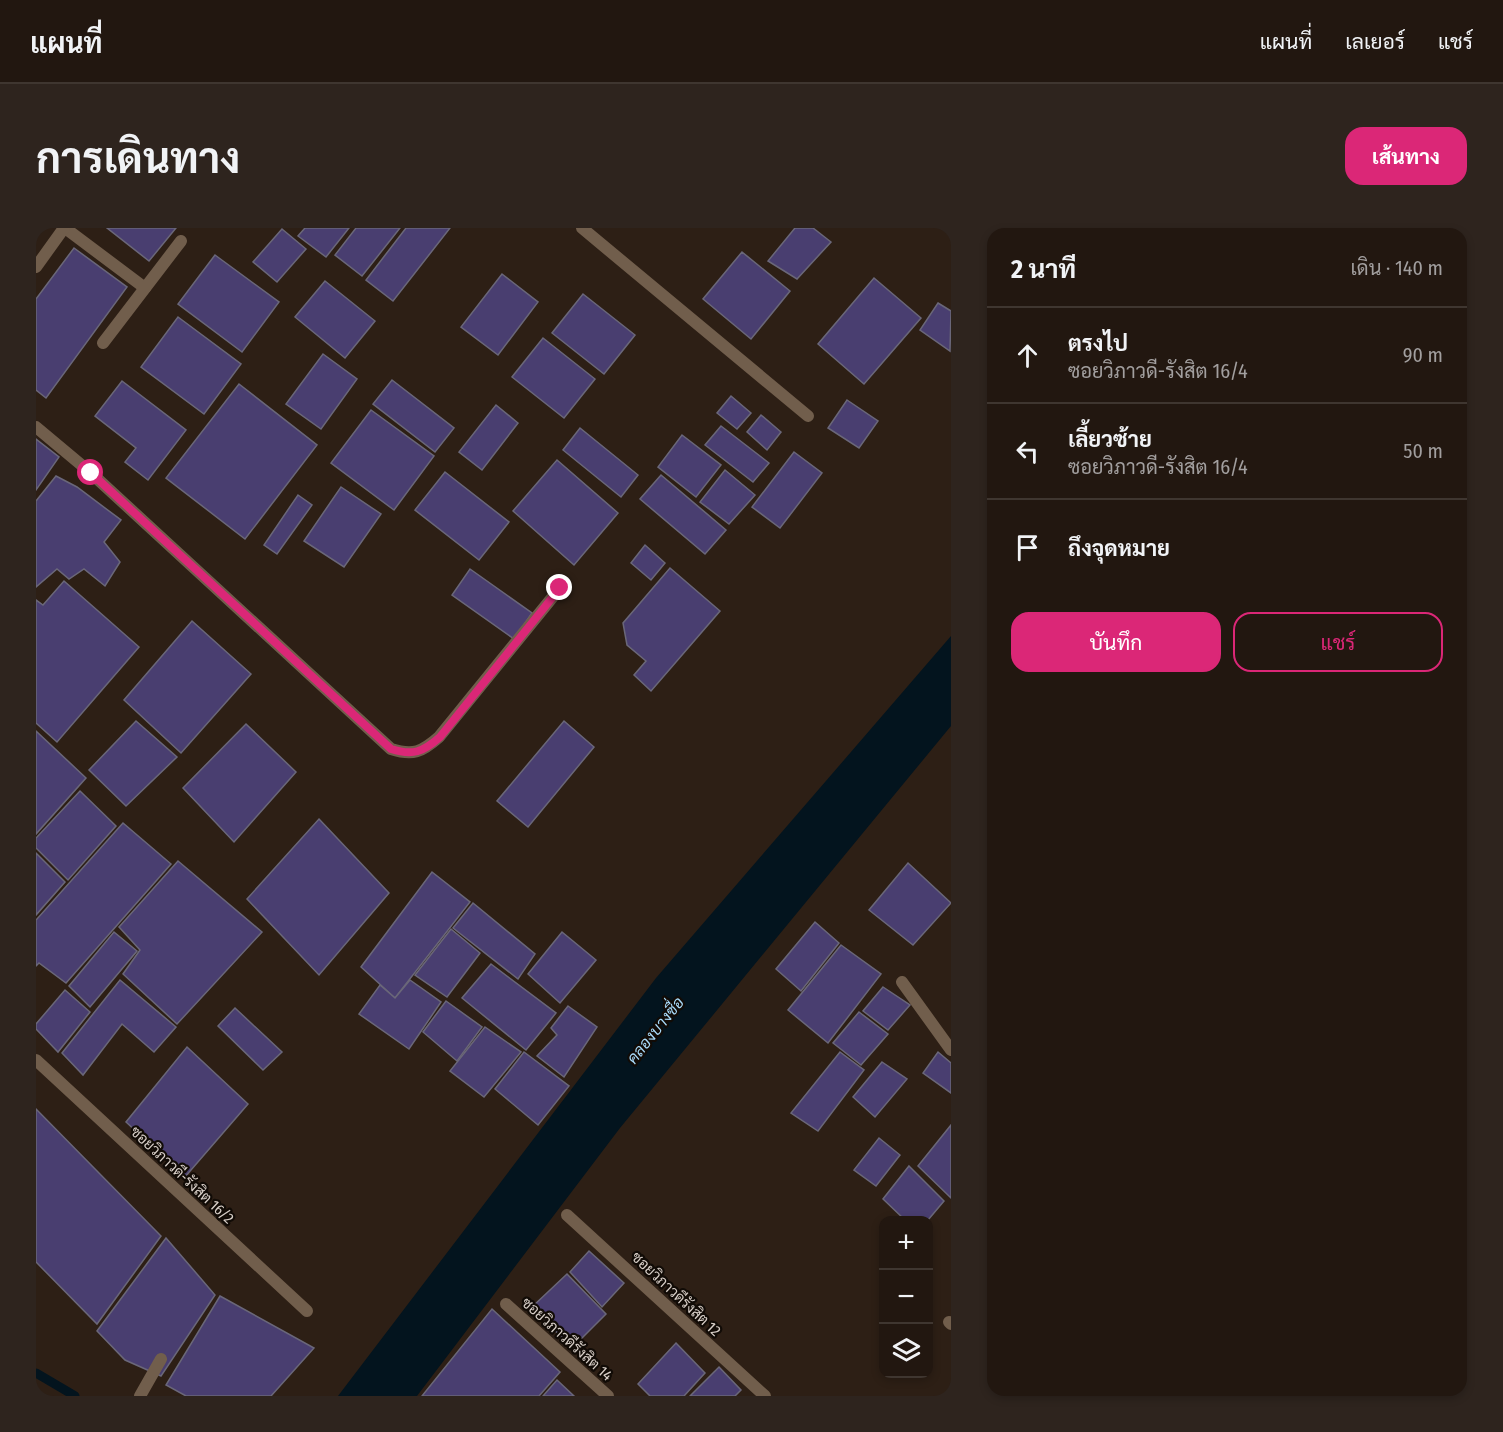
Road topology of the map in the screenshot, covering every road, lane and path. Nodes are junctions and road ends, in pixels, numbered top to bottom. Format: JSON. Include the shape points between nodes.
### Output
{"nodes":[{"id":1,"x":64,"y":228,"type":"edge"},
{"id":2,"x":582,"y":228,"type":"edge"},
{"id":3,"x":181,"y":241,"type":"dead end"},
{"id":4,"x":36,"y":267,"type":"edge"},
{"id":5,"x":145,"y":288,"type":"junction"},
{"id":6,"x":103,"y":343,"type":"dead end"},
{"id":7,"x":808,"y":416,"type":"dead end"},
{"id":8,"x":36,"y":427,"type":"edge"},
{"id":9,"x":560,"y":588,"type":"dead end"},
{"id":10,"x":902,"y":982,"type":"dead end"},
{"id":11,"x":951,"y":1050,"type":"edge"},
{"id":12,"x":36,"y":1060,"type":"edge"},
{"id":13,"x":567,"y":1215,"type":"dead end"},
{"id":14,"x":506,"y":1304,"type":"dead end"},
{"id":15,"x":308,"y":1311,"type":"dead end"},
{"id":16,"x":161,"y":1359,"type":"dead end"},
{"id":17,"x":140,"y":1396,"type":"edge"},
{"id":18,"x":608,"y":1396,"type":"edge"},
{"id":19,"x":765,"y":1396,"type":"edge"}],
"edges":[{"from":1,"to":4,"type":"street"},
{"from":1,"to":5,"type":"street"},
{"from":2,"to":7,"type":"street"},
{"from":3,"to":5,"type":"street"},
{"from":5,"to":6,"type":"street"},
{"from":8,"to":9,"type":"street","via":[[391,749],[406,754],[423,752],[440,737]]},
{"from":10,"to":11,"type":"street"},
{"from":12,"to":15,"type":"street","name":"ซอยวิภาวดี-รังสิต 16/2"},
{"from":13,"to":19,"type":"street","name":"ซอยวิภาวดีรังสิต 12"},
{"from":14,"to":18,"type":"street","name":"ซอยวิภาวดีรังสิต 14"},
{"from":16,"to":17,"type":"street"}]}
